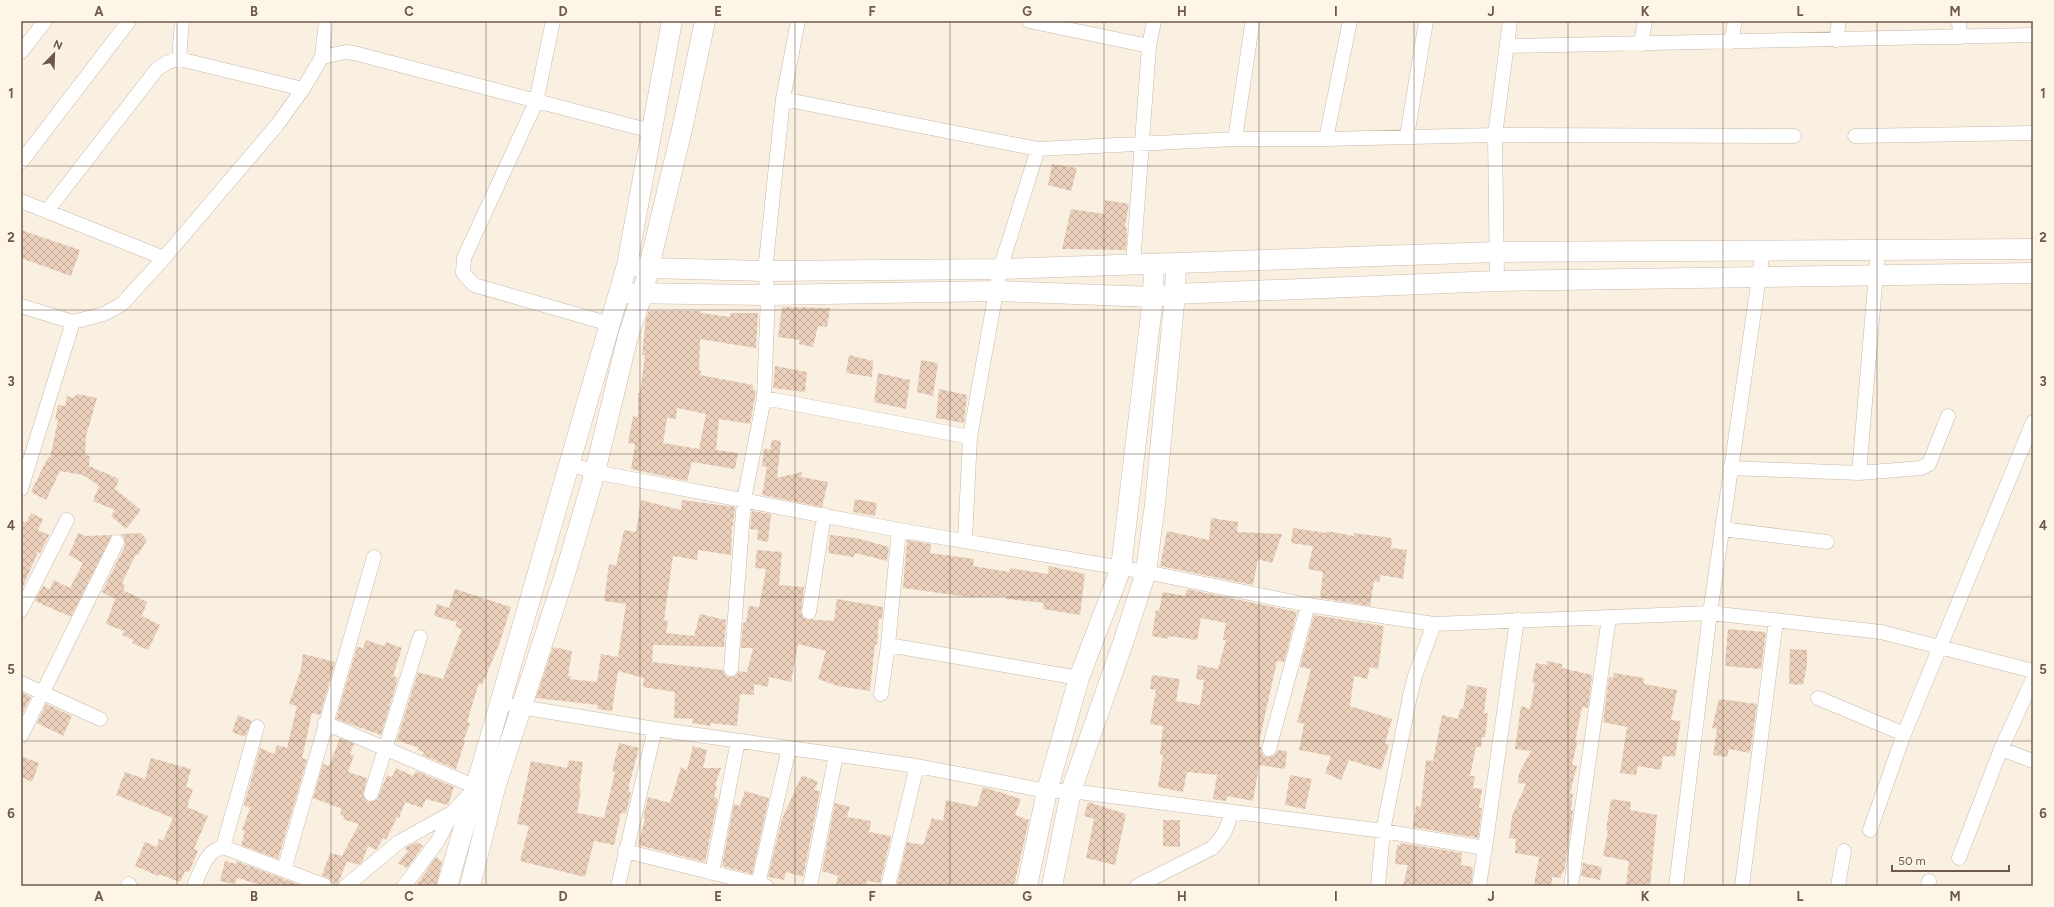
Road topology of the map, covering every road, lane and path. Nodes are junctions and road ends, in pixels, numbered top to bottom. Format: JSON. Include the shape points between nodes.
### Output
{"nodes":[{"id":1,"x":45,"y":21,"type":"edge"},
{"id":2,"x":129,"y":21,"type":"edge"},
{"id":3,"x":182,"y":21,"type":"edge"},
{"id":4,"x":326,"y":21,"type":"edge"},
{"id":5,"x":553,"y":21,"type":"edge"},
{"id":6,"x":672,"y":21,"type":"edge"},
{"id":7,"x":705,"y":21,"type":"edge"},
{"id":8,"x":798,"y":21,"type":"edge"},
{"id":9,"x":1029,"y":21,"type":"edge"},
{"id":10,"x":1154,"y":21,"type":"edge"},
{"id":11,"x":1350,"y":21,"type":"edge"},
{"id":12,"x":1426,"y":21,"type":"edge"},
{"id":13,"x":1510,"y":21,"type":"edge"},
{"id":14,"x":1645,"y":21,"type":"edge"},
{"id":15,"x":1735,"y":21,"type":"edge"},
{"id":16,"x":1839,"y":21,"type":"edge"},
{"id":17,"x":1959,"y":21,"type":"edge"},
{"id":18,"x":1050,"y":23,"type":"edge"},
{"id":19,"x":1252,"y":25,"type":"dead end"},
{"id":20,"x":2033,"y":35,"type":"edge"},
{"id":21,"x":1960,"y":37,"type":"junction"},
{"id":22,"x":1836,"y":40,"type":"junction"},
{"id":23,"x":1731,"y":42,"type":"junction"},
{"id":24,"x":1641,"y":44,"type":"junction"},
{"id":25,"x":1149,"y":46,"type":"junction"},
{"id":26,"x":1507,"y":46,"type":"junction"},
{"id":27,"x":21,"y":52,"type":"edge"},
{"id":28,"x":322,"y":57,"type":"junction"},
{"id":29,"x":179,"y":59,"type":"junction"},
{"id":30,"x":303,"y":89,"type":"junction"},
{"id":31,"x":783,"y":99,"type":"junction"},
{"id":32,"x":536,"y":102,"type":"junction"},
{"id":33,"x":651,"y":131,"type":"junction"},
{"id":34,"x":2033,"y":133,"type":"edge"},
{"id":35,"x":1495,"y":135,"type":"junction"},
{"id":36,"x":1406,"y":136,"type":"junction"},
{"id":37,"x":1794,"y":136,"type":"dead end"},
{"id":38,"x":1855,"y":136,"type":"dead end"},
{"id":39,"x":1235,"y":139,"type":"junction"},
{"id":40,"x":1326,"y":139,"type":"junction"},
{"id":41,"x":1142,"y":142,"type":"junction"},
{"id":42,"x":1038,"y":149,"type":"junction"},
{"id":43,"x":21,"y":162,"type":"edge"},
{"id":44,"x":21,"y":201,"type":"edge"},
{"id":45,"x":47,"y":212,"type":"junction"},
{"id":46,"x":2033,"y":249,"type":"edge"},
{"id":47,"x":1763,"y":250,"type":"junction"},
{"id":48,"x":1878,"y":250,"type":"junction"},
{"id":49,"x":1496,"y":252,"type":"junction"},
{"id":50,"x":164,"y":258,"type":"junction"},
{"id":51,"x":1176,"y":263,"type":"junction"},
{"id":52,"x":1154,"y":264,"type":"junction"},
{"id":53,"x":627,"y":265,"type":"junction"},
{"id":54,"x":1133,"y":265,"type":"junction"},
{"id":55,"x":649,"y":268,"type":"junction"},
{"id":56,"x":1000,"y":269,"type":"junction"},
{"id":57,"x":765,"y":271,"type":"junction"},
{"id":58,"x":2033,"y":273,"type":"edge"},
{"id":59,"x":1876,"y":275,"type":"junction"},
{"id":60,"x":1760,"y":277,"type":"junction"},
{"id":61,"x":1497,"y":281,"type":"junction"},
{"id":62,"x":996,"y":291,"type":"junction"},
{"id":63,"x":643,"y":292,"type":"junction"},
{"id":64,"x":619,"y":293,"type":"junction"},
{"id":65,"x":1175,"y":294,"type":"junction"},
{"id":66,"x":768,"y":295,"type":"junction"},
{"id":67,"x":1153,"y":296,"type":"junction"},
{"id":68,"x":21,"y":306,"type":"edge"},
{"id":69,"x":73,"y":322,"type":"junction"},
{"id":70,"x":610,"y":324,"type":"junction"},
{"id":71,"x":764,"y":398,"type":"junction"},
{"id":72,"x":1948,"y":416,"type":"dead end"},
{"id":73,"x":2033,"y":422,"type":"edge"},
{"id":74,"x":970,"y":437,"type":"junction"},
{"id":75,"x":2028,"y":447,"type":"edge"},
{"id":76,"x":569,"y":464,"type":"junction"},
{"id":77,"x":1730,"y":468,"type":"junction"},
{"id":78,"x":595,"y":472,"type":"junction"},
{"id":79,"x":1859,"y":473,"type":"junction"},
{"id":80,"x":23,"y":474,"type":"edge"},
{"id":81,"x":21,"y":489,"type":"edge"},
{"id":82,"x":744,"y":500,"type":"junction"},
{"id":83,"x":824,"y":515,"type":"junction"},
{"id":84,"x":67,"y":520,"type":"dead end"},
{"id":85,"x":1722,"y":529,"type":"junction"},
{"id":86,"x":899,"y":530,"type":"junction"},
{"id":87,"x":965,"y":540,"type":"junction"},
{"id":88,"x":117,"y":542,"type":"dead end"},
{"id":89,"x":1827,"y":542,"type":"dead end"},
{"id":90,"x":374,"y":557,"type":"dead end"},
{"id":91,"x":1121,"y":568,"type":"junction"},
{"id":92,"x":1146,"y":572,"type":"junction"},
{"id":93,"x":1308,"y":605,"type":"junction"},
{"id":94,"x":21,"y":610,"type":"edge"},
{"id":95,"x":810,"y":612,"type":"dead end"},
{"id":96,"x":1710,"y":613,"type":"junction"},
{"id":97,"x":1609,"y":617,"type":"junction"},
{"id":98,"x":1517,"y":620,"type":"junction"},
{"id":99,"x":1776,"y":620,"type":"junction"},
{"id":100,"x":1434,"y":624,"type":"junction"},
{"id":101,"x":420,"y":637,"type":"dead end"},
{"id":102,"x":888,"y":645,"type":"junction"},
{"id":103,"x":1941,"y":646,"type":"junction"},
{"id":104,"x":731,"y":669,"type":"dead end"},
{"id":105,"x":2033,"y":671,"type":"edge"},
{"id":106,"x":1079,"y":678,"type":"junction"},
{"id":107,"x":2033,"y":679,"type":"edge"},
{"id":108,"x":21,"y":682,"type":"edge"},
{"id":109,"x":44,"y":693,"type":"junction"},
{"id":110,"x":881,"y":694,"type":"dead end"},
{"id":111,"x":1818,"y":698,"type":"dead end"},
{"id":112,"x":500,"y":703,"type":"junction"},
{"id":113,"x":520,"y":707,"type":"junction"},
{"id":114,"x":100,"y":719,"type":"dead end"},
{"id":115,"x":325,"y":723,"type":"junction"},
{"id":116,"x":257,"y":727,"type":"dead end"},
{"id":117,"x":655,"y":729,"type":"junction"},
{"id":118,"x":1904,"y":734,"type":"junction"},
{"id":119,"x":21,"y":736,"type":"edge"},
{"id":120,"x":738,"y":741,"type":"junction"},
{"id":121,"x":789,"y":748,"type":"junction"},
{"id":122,"x":2001,"y":748,"type":"junction"},
{"id":123,"x":384,"y":749,"type":"junction"},
{"id":124,"x":1269,"y":749,"type":"dead end"},
{"id":125,"x":836,"y":755,"type":"junction"},
{"id":126,"x":2033,"y":761,"type":"edge"},
{"id":127,"x":917,"y":766,"type":"junction"},
{"id":128,"x":476,"y":787,"type":"junction"},
{"id":129,"x":1047,"y":791,"type":"junction"},
{"id":130,"x":1071,"y":791,"type":"junction"},
{"id":131,"x":371,"y":794,"type":"dead end"},
{"id":132,"x":453,"y":812,"type":"junction"},
{"id":133,"x":1231,"y":812,"type":"junction"},
{"id":134,"x":1870,"y":830,"type":"dead end"},
{"id":135,"x":1383,"y":831,"type":"junction"},
{"id":136,"x":223,"y":847,"type":"junction"},
{"id":137,"x":1485,"y":848,"type":"junction"},
{"id":138,"x":625,"y":851,"type":"junction"},
{"id":139,"x":1844,"y":851,"type":"dead end"},
{"id":140,"x":1959,"y":858,"type":"dead end"},
{"id":141,"x":284,"y":870,"type":"junction"},
{"id":142,"x":712,"y":873,"type":"junction"},
{"id":143,"x":741,"y":883,"type":"edge"},
{"id":144,"x":762,"y":885,"type":"edge"},
{"id":145,"x":194,"y":886,"type":"edge"},
{"id":146,"x":326,"y":886,"type":"edge"},
{"id":147,"x":346,"y":886,"type":"edge"},
{"id":148,"x":404,"y":886,"type":"edge"},
{"id":149,"x":447,"y":886,"type":"edge"},
{"id":150,"x":470,"y":886,"type":"edge"},
{"id":151,"x":618,"y":886,"type":"edge"},
{"id":152,"x":810,"y":886,"type":"edge"},
{"id":153,"x":888,"y":886,"type":"edge"},
{"id":154,"x":1027,"y":886,"type":"edge"},
{"id":155,"x":1052,"y":886,"type":"edge"},
{"id":156,"x":1137,"y":886,"type":"edge"},
{"id":157,"x":1378,"y":886,"type":"edge"},
{"id":158,"x":1479,"y":886,"type":"edge"},
{"id":159,"x":1571,"y":886,"type":"edge"},
{"id":160,"x":1676,"y":886,"type":"edge"},
{"id":161,"x":1742,"y":886,"type":"edge"},
{"id":162,"x":1838,"y":886,"type":"edge"}],
"edges":[{"from":1,"to":27,"type":"street"},
{"from":2,"to":43,"type":"street"},
{"from":3,"to":29,"type":"street"},
{"from":4,"to":28,"type":"street"},
{"from":5,"to":32,"type":"street"},
{"from":6,"to":33,"type":"street"},
{"from":7,"to":55,"type":"street"},
{"from":8,"to":31,"type":"street"},
{"from":9,"to":18,"type":"street"},
{"from":10,"to":25,"type":"street"},
{"from":11,"to":40,"type":"street"},
{"from":12,"to":36,"type":"street"},
{"from":13,"to":26,"type":"street"},
{"from":14,"to":24,"type":"street"},
{"from":15,"to":23,"type":"street"},
{"from":16,"to":22,"type":"street"},
{"from":17,"to":21,"type":"street"},
{"from":18,"to":25,"type":"street"},
{"from":19,"to":39,"type":"street"},
{"from":20,"to":21,"type":"street"},
{"from":21,"to":22,"type":"street"},
{"from":22,"to":23,"type":"street"},
{"from":23,"to":24,"type":"street"},
{"from":24,"to":26,"type":"street"},
{"from":25,"to":41,"type":"street"},
{"from":26,"to":35,"type":"street"},
{"from":28,"to":30,"type":"street"},
{"from":28,"to":32,"type":"street","via":[[354,53]]},
{"from":29,"to":30,"type":"street"},
{"from":29,"to":45,"type":"street","via":[[157,69]]},
{"from":30,"to":50,"type":"street","via":[[276,125]]},
{"from":31,"to":42,"type":"street"},
{"from":31,"to":57,"type":"street"},
{"from":32,"to":33,"type":"street"},
{"from":32,"to":70,"type":"street","via":[[464,258],[463,273],[474,285]]},
{"from":33,"to":53,"type":"street"},
{"from":34,"to":38,"type":"street"},
{"from":35,"to":36,"type":"street"},
{"from":35,"to":37,"type":"street"},
{"from":35,"to":49,"type":"street"},
{"from":36,"to":40,"type":"street"},
{"from":39,"to":40,"type":"street"},
{"from":39,"to":41,"type":"street"},
{"from":41,"to":42,"type":"street"},
{"from":41,"to":54,"type":"street"},
{"from":42,"to":56,"type":"street"},
{"from":44,"to":45,"type":"street"},
{"from":45,"to":50,"type":"street"},
{"from":46,"to":48,"type":"street"},
{"from":47,"to":48,"type":"street"},
{"from":47,"to":49,"type":"street"},
{"from":47,"to":60,"type":"street"},
{"from":48,"to":59,"type":"street"},
{"from":49,"to":51,"type":"street"},
{"from":49,"to":61,"type":"street"},
{"from":50,"to":69,"type":"street","via":[[122,304],[104,314]]},
{"from":51,"to":52,"type":"street"},
{"from":51,"to":65,"type":"street"},
{"from":52,"to":54,"type":"street"},
{"from":52,"to":67,"type":"street"},
{"from":53,"to":55,"type":"street"},
{"from":53,"to":64,"type":"street"},
{"from":54,"to":56,"type":"street"},
{"from":55,"to":57,"type":"street"},
{"from":55,"to":63,"type":"street"},
{"from":56,"to":57,"type":"street"},
{"from":56,"to":62,"type":"street"},
{"from":57,"to":66,"type":"street"},
{"from":58,"to":59,"type":"street"},
{"from":59,"to":60,"type":"street"},
{"from":59,"to":79,"type":"street"},
{"from":60,"to":61,"type":"street"},
{"from":60,"to":77,"type":"street"},
{"from":61,"to":65,"type":"street"},
{"from":62,"to":66,"type":"street"},
{"from":62,"to":67,"type":"street"},
{"from":62,"to":74,"type":"street"},
{"from":63,"to":64,"type":"street"},
{"from":63,"to":66,"type":"street"},
{"from":63,"to":78,"type":"street","via":[[628,336]]},
{"from":64,"to":70,"type":"street"},
{"from":65,"to":67,"type":"street"},
{"from":65,"to":92,"type":"street"},
{"from":66,"to":71,"type":"street"},
{"from":67,"to":91,"type":"street"},
{"from":68,"to":69,"type":"street"},
{"from":69,"to":80,"type":"street"},
{"from":70,"to":76,"type":"street"},
{"from":71,"to":74,"type":"street"},
{"from":71,"to":82,"type":"street"},
{"from":72,"to":79,"type":"street","via":[[1929,464],[1921,468]]},
{"from":73,"to":75,"type":"street"},
{"from":74,"to":87,"type":"street"},
{"from":75,"to":103,"type":"street"},
{"from":76,"to":78,"type":"street"},
{"from":76,"to":112,"type":"street"},
{"from":77,"to":79,"type":"street"},
{"from":77,"to":85,"type":"street"},
{"from":78,"to":82,"type":"street"},
{"from":78,"to":113,"type":"street","via":[[565,574]]},
{"from":80,"to":81,"type":"street"},
{"from":82,"to":83,"type":"street"},
{"from":82,"to":104,"type":"street"},
{"from":83,"to":86,"type":"street"},
{"from":83,"to":95,"type":"street"},
{"from":84,"to":94,"type":"street"},
{"from":85,"to":89,"type":"street"},
{"from":85,"to":96,"type":"street"},
{"from":86,"to":87,"type":"street"},
{"from":86,"to":102,"type":"street"},
{"from":87,"to":91,"type":"street"},
{"from":88,"to":109,"type":"street"},
{"from":90,"to":115,"type":"street"},
{"from":91,"to":92,"type":"street"},
{"from":91,"to":106,"type":"street"},
{"from":92,"to":93,"type":"street"},
{"from":92,"to":130,"type":"street"},
{"from":93,"to":100,"type":"street"},
{"from":93,"to":124,"type":"street"},
{"from":96,"to":97,"type":"street"},
{"from":96,"to":99,"type":"street"},
{"from":96,"to":160,"type":"street"},
{"from":97,"to":98,"type":"street"},
{"from":97,"to":159,"type":"street"},
{"from":98,"to":100,"type":"street"},
{"from":98,"to":137,"type":"street"},
{"from":99,"to":103,"type":"street","via":[[1881,632]]},
{"from":99,"to":161,"type":"street"},
{"from":100,"to":135,"type":"street","via":[[1410,696]]},
{"from":101,"to":123,"type":"street"},
{"from":102,"to":106,"type":"street"},
{"from":102,"to":110,"type":"street"},
{"from":103,"to":105,"type":"street"},
{"from":103,"to":118,"type":"street"},
{"from":106,"to":129,"type":"street"},
{"from":107,"to":122,"type":"street"},
{"from":108,"to":109,"type":"street"},
{"from":109,"to":114,"type":"street"},
{"from":109,"to":119,"type":"street"},
{"from":111,"to":118,"type":"street"},
{"from":112,"to":113,"type":"street"},
{"from":112,"to":128,"type":"street"},
{"from":113,"to":117,"type":"street"},
{"from":113,"to":150,"type":"street","via":[[495,788]]},
{"from":115,"to":123,"type":"street"},
{"from":115,"to":141,"type":"street"},
{"from":116,"to":136,"type":"street"},
{"from":117,"to":120,"type":"street"},
{"from":117,"to":138,"type":"street"},
{"from":118,"to":134,"type":"street"},
{"from":120,"to":121,"type":"street"},
{"from":120,"to":142,"type":"street"},
{"from":121,"to":125,"type":"street"},
{"from":121,"to":144,"type":"street"},
{"from":122,"to":126,"type":"street"},
{"from":122,"to":140,"type":"street"},
{"from":123,"to":128,"type":"street"},
{"from":123,"to":131,"type":"street"},
{"from":125,"to":127,"type":"street"},
{"from":125,"to":152,"type":"street"},
{"from":127,"to":129,"type":"street"},
{"from":127,"to":153,"type":"street"},
{"from":128,"to":132,"type":"street"},
{"from":128,"to":149,"type":"street"},
{"from":129,"to":130,"type":"street"},
{"from":129,"to":154,"type":"street"},
{"from":130,"to":133,"type":"street"},
{"from":130,"to":155,"type":"street"},
{"from":132,"to":147,"type":"street","via":[[399,842]]},
{"from":132,"to":148,"type":"street","via":[[437,842]]},
{"from":133,"to":135,"type":"street"},
{"from":133,"to":156,"type":"street","via":[[1228,828],[1212,848]]},
{"from":135,"to":137,"type":"street"},
{"from":135,"to":157,"type":"street"},
{"from":136,"to":141,"type":"street"},
{"from":136,"to":145,"type":"street","via":[[214,849],[209,854]]},
{"from":137,"to":158,"type":"street"},
{"from":138,"to":142,"type":"street"},
{"from":138,"to":151,"type":"street"},
{"from":139,"to":162,"type":"street"},
{"from":141,"to":146,"type":"street"},
{"from":142,"to":143,"type":"street"},
{"from":143,"to":144,"type":"street"}]}
